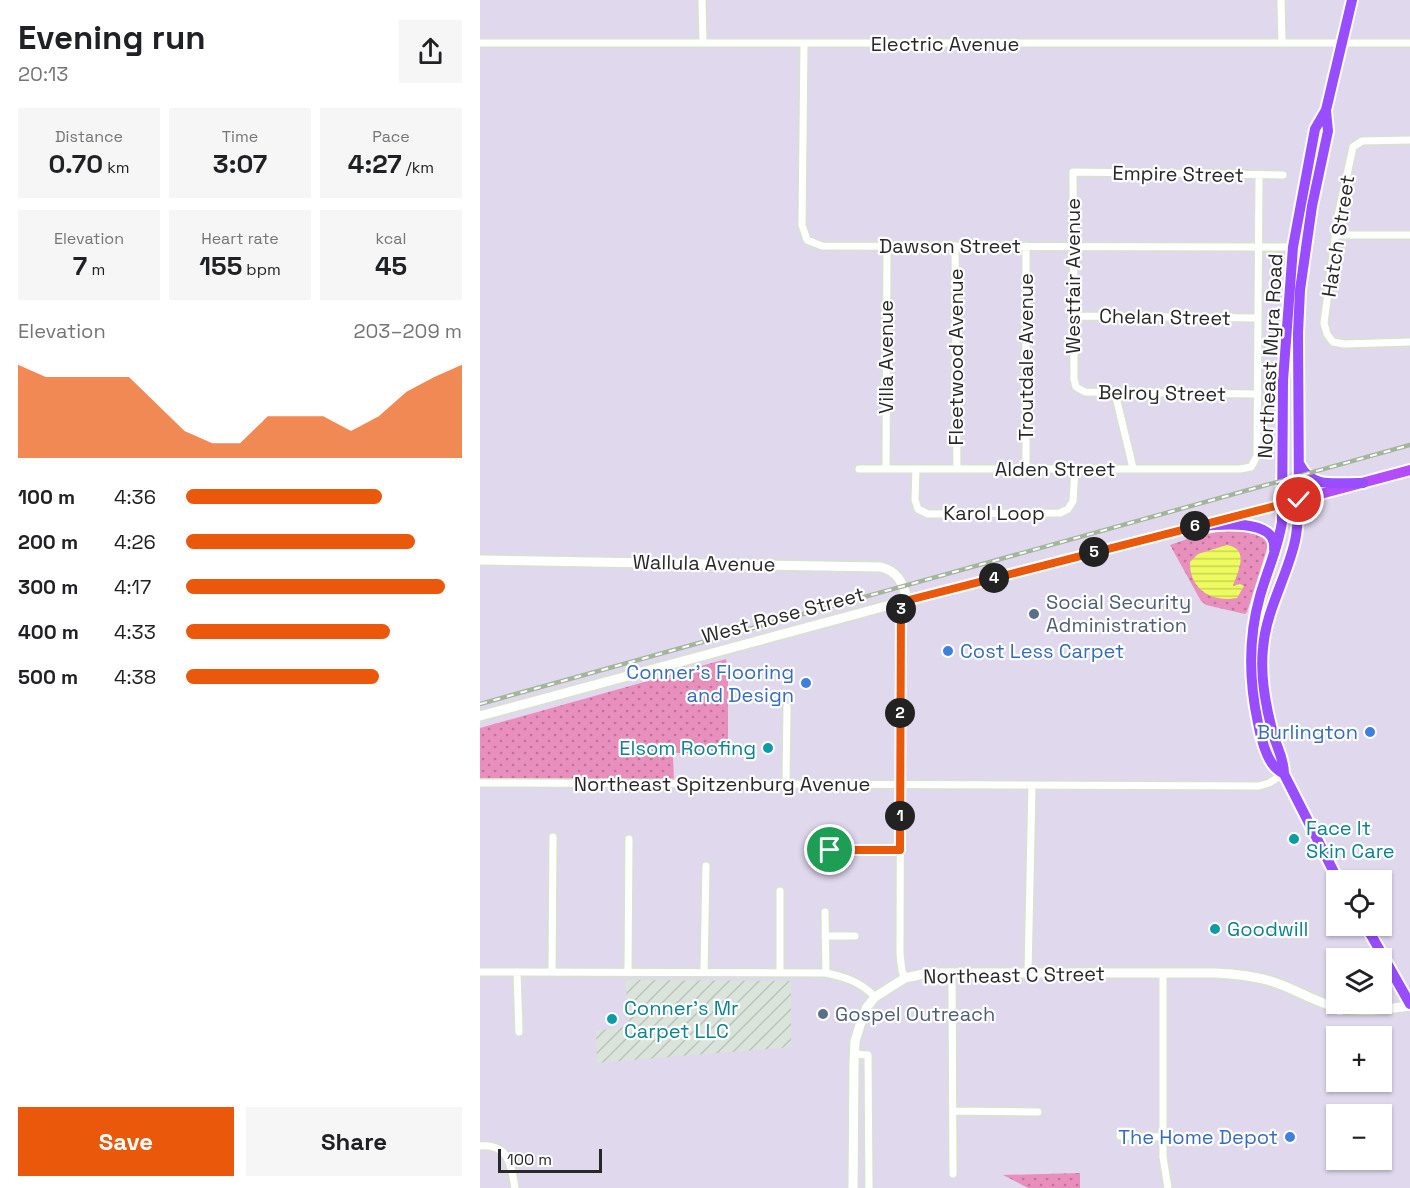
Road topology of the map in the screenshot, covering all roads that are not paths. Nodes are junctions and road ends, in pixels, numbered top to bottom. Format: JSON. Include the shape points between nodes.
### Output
{"nodes":[{"id":1,"x":702,"y":0,"type":"edge"},
{"id":2,"x":1281,"y":0,"type":"edge"},
{"id":3,"x":1352,"y":0,"type":"edge"},
{"id":4,"x":1282,"y":42,"type":"junction"},
{"id":5,"x":1343,"y":42,"type":"junction"},
{"id":6,"x":480,"y":43,"type":"edge"},
{"id":7,"x":703,"y":43,"type":"junction"},
{"id":8,"x":804,"y":43,"type":"junction"},
{"id":9,"x":1410,"y":43,"type":"edge"},
{"id":10,"x":1326,"y":110,"type":"junction"},
{"id":11,"x":1410,"y":140,"type":"edge"},
{"id":12,"x":1073,"y":172,"type":"joint"},
{"id":13,"x":1259,"y":175,"type":"junction"},
{"id":14,"x":1282,"y":175,"type":"dead end"},
{"id":15,"x":1335,"y":235,"type":"junction"},
{"id":16,"x":1410,"y":235,"type":"edge"},
{"id":17,"x":887,"y":245,"type":"junction"},
{"id":18,"x":956,"y":246,"type":"junction"},
{"id":19,"x":1026,"y":246,"type":"junction"},
{"id":20,"x":1073,"y":246,"type":"junction"},
{"id":21,"x":1258,"y":247,"type":"junction"},
{"id":22,"x":1293,"y":247,"type":"junction"},
{"id":23,"x":1073,"y":316,"type":"junction"},
{"id":24,"x":1258,"y":318,"type":"junction"},
{"id":25,"x":1410,"y":342,"type":"edge"},
{"id":26,"x":1074,"y":379,"type":"joint"},
{"id":27,"x":1115,"y":393,"type":"junction"},
{"id":28,"x":1258,"y":394,"type":"junction"},
{"id":29,"x":1299,"y":462,"type":"junction"},
{"id":30,"x":1132,"y":468,"type":"junction"},
{"id":31,"x":957,"y":469,"type":"junction"},
{"id":32,"x":1026,"y":469,"type":"junction"},
{"id":33,"x":1075,"y":469,"type":"junction"},
{"id":34,"x":859,"y":470,"type":"dead end"},
{"id":35,"x":886,"y":470,"type":"junction"},
{"id":36,"x":916,"y":470,"type":"junction"},
{"id":37,"x":1410,"y":470,"type":"edge"},
{"id":38,"x":1364,"y":483,"type":"junction"},
{"id":39,"x":1299,"y":500,"type":"junction"},
{"id":40,"x":1283,"y":504,"type":"junction"},
{"id":41,"x":1192,"y":527,"type":"junction"},
{"id":42,"x":480,"y":560,"type":"edge"},
{"id":43,"x":1272,"y":562,"type":"junction"},
{"id":44,"x":905,"y":601,"type":"junction"},
{"id":45,"x":787,"y":707,"type":"dead end"},
{"id":46,"x":480,"y":716,"type":"edge"},
{"id":47,"x":1284,"y":774,"type":"junction"},
{"id":48,"x":480,"y":783,"type":"edge"},
{"id":49,"x":786,"y":784,"type":"junction"},
{"id":50,"x":1032,"y":785,"type":"junction"},
{"id":51,"x":899,"y":786,"type":"junction"},
{"id":52,"x":553,"y":837,"type":"dead end"},
{"id":53,"x":629,"y":838,"type":"dead end"},
{"id":54,"x":830,"y":850,"type":"dead end"},
{"id":55,"x":900,"y":850,"type":"junction"},
{"id":56,"x":706,"y":866,"type":"dead end"},
{"id":57,"x":1333,"y":870,"type":"edge"},
{"id":58,"x":780,"y":891,"type":"dead end"},
{"id":59,"x":825,"y":912,"type":"dead end"},
{"id":60,"x":825,"y":936,"type":"junction"},
{"id":61,"x":855,"y":936,"type":"dead end"},
{"id":62,"x":1373,"y":936,"type":"edge"},
{"id":63,"x":1377,"y":942,"type":"junction"},
{"id":64,"x":1378,"y":948,"type":"edge"},
{"id":65,"x":480,"y":972,"type":"edge"},
{"id":66,"x":518,"y":972,"type":"junction"},
{"id":67,"x":552,"y":972,"type":"junction"},
{"id":68,"x":628,"y":972,"type":"junction"},
{"id":69,"x":704,"y":972,"type":"junction"},
{"id":70,"x":780,"y":972,"type":"junction"},
{"id":71,"x":826,"y":973,"type":"junction"},
{"id":72,"x":952,"y":973,"type":"junction"},
{"id":73,"x":1028,"y":973,"type":"junction"},
{"id":74,"x":1163,"y":973,"type":"junction"},
{"id":75,"x":905,"y":978,"type":"junction"},
{"id":76,"x":875,"y":997,"type":"junction"},
{"id":77,"x":1326,"y":1003,"type":"edge"},
{"id":78,"x":1410,"y":1005,"type":"edge"},
{"id":79,"x":1392,"y":1008,"type":"edge"},
{"id":80,"x":519,"y":1032,"type":"dead end"},
{"id":81,"x":855,"y":1054,"type":"junction"},
{"id":82,"x":953,"y":1111,"type":"junction"},
{"id":83,"x":1038,"y":1112,"type":"dead end"},
{"id":84,"x":1120,"y":1136,"type":"dead end"},
{"id":85,"x":1162,"y":1137,"type":"junction"},
{"id":86,"x":480,"y":1146,"type":"edge"},
{"id":87,"x":953,"y":1174,"type":"dead end"},
{"id":88,"x":515,"y":1188,"type":"edge"},
{"id":89,"x":853,"y":1188,"type":"edge"},
{"id":90,"x":869,"y":1188,"type":"edge"},
{"id":91,"x":1168,"y":1188,"type":"edge"}],
"edges":[{"from":1,"to":7,"type":"street"},
{"from":2,"to":4,"type":"street"},
{"from":3,"to":5,"type":"highway","name":"Northeast Myra Road"},
{"from":4,"to":5,"type":"street","name":"Electric Avenue"},
{"from":4,"to":8,"type":"street","name":"Electric Avenue"},
{"from":5,"to":9,"type":"street","name":"Electric Avenue"},
{"from":5,"to":10,"type":"highway","name":"Northeast Myra Road"},
{"from":6,"to":7,"type":"street","name":"Electric Avenue"},
{"from":7,"to":8,"type":"street","name":"Electric Avenue"},
{"from":8,"to":17,"type":"street","name":"Dawson Street","via":[[802,225],[807,240],[822,246]]},
{"from":10,"to":22,"type":"highway","name":"Northeast Myra Road","via":[[1316,129]]},
{"from":10,"to":29,"type":"highway","name":"Northeast Myra Road","via":[[1328,131],[1300,290]]},
{"from":11,"to":15,"type":"street","name":"Hatch Street","via":[[1362,141],[1353,147]]},
{"from":12,"to":13,"type":"street","name":"Empire Street"},
{"from":12,"to":20,"type":"street","name":"Westfair Avenue"},
{"from":13,"to":14,"type":"street","name":"Empire Street"},
{"from":13,"to":21,"type":"street"},
{"from":15,"to":16,"type":"street"},
{"from":15,"to":25,"type":"street","name":"Hatch Street","via":[[1324,323],[1327,334],[1333,342],[1344,345]]},
{"from":17,"to":18,"type":"street","name":"Dawson Street"},
{"from":17,"to":35,"type":"street","name":"Villa Avenue"},
{"from":18,"to":19,"type":"street","name":"Dawson Street"},
{"from":18,"to":31,"type":"street","name":"Fleetwood Avenue"},
{"from":19,"to":20,"type":"street","name":"Dawson Street"},
{"from":19,"to":32,"type":"street","name":"Troutdale Avenue"},
{"from":20,"to":21,"type":"street","name":"Dawson Street"},
{"from":20,"to":23,"type":"street","name":"Westfair Avenue"},
{"from":21,"to":22,"type":"street","name":"Dawson Street"},
{"from":21,"to":24,"type":"street"},
{"from":22,"to":40,"type":"highway","name":"Northeast Myra Road","via":[[1283,381]]},
{"from":23,"to":24,"type":"street","name":"Chelan Street"},
{"from":23,"to":26,"type":"street","name":"Westfair Avenue"},
{"from":24,"to":28,"type":"street"},
{"from":26,"to":27,"type":"street","name":"Belroy Street","via":[[1077,387],[1086,392]]},
{"from":27,"to":28,"type":"street","name":"Belroy Street"},
{"from":27,"to":30,"type":"street"},
{"from":28,"to":30,"type":"street","name":"Alden Street","via":[[1257,456],[1251,467]]},
{"from":29,"to":38,"type":"highway","via":[[1311,480]]},
{"from":29,"to":39,"type":"highway","name":"Northeast Myra Road"},
{"from":30,"to":33,"type":"street","name":"Alden Street"},
{"from":31,"to":32,"type":"street","name":"Alden Street"},
{"from":31,"to":36,"type":"street","name":"Alden Street"},
{"from":32,"to":33,"type":"street","name":"Alden Street"},
{"from":33,"to":36,"type":"street","name":"Karol Loop","via":[[1073,501],[1060,513],[939,514],[918,509]]},
{"from":34,"to":35,"type":"street","name":"Alden Street"},
{"from":35,"to":36,"type":"street","name":"Alden Street"},
{"from":37,"to":38,"type":"main road","name":"West Rose Street"},
{"from":38,"to":39,"type":"main road","name":"West Rose Street"},
{"from":39,"to":40,"type":"main road","name":"West Rose Street"},
{"from":39,"to":47,"type":"highway","name":"Northeast Myra Road","via":[[1295,541],[1267,623],[1263,648],[1266,704],[1284,760]]},
{"from":40,"to":41,"type":"main road","name":"West Rose Street"},
{"from":40,"to":43,"type":"highway","name":"Northeast Myra Road"},
{"from":41,"to":43,"type":"highway","via":[[1230,524],[1266,530],[1275,543]]},
{"from":41,"to":44,"type":"main road","name":"West Rose Street"},
{"from":42,"to":44,"type":"main road","name":"Wallula Avenue","via":[[880,567],[898,576]]},
{"from":43,"to":47,"type":"highway","name":"Northeast Myra Road","via":[[1255,618],[1251,674],[1260,735],[1273,766]]},
{"from":44,"to":46,"type":"main road","name":"West Rose Street"},
{"from":44,"to":51,"type":"street"},
{"from":45,"to":49,"type":"street"},
{"from":47,"to":50,"type":"street","name":"Northeast Spitzenburg Avenue","via":[[1259,786]]},
{"from":47,"to":57,"type":"highway","name":"Northeast Myra Road"},
{"from":48,"to":49,"type":"street","name":"Northeast Spitzenburg Avenue"},
{"from":49,"to":51,"type":"street","name":"Northeast Spitzenburg Avenue"},
{"from":50,"to":51,"type":"street","name":"Northeast Spitzenburg Avenue"},
{"from":50,"to":73,"type":"street"},
{"from":51,"to":55,"type":"street"},
{"from":52,"to":67,"type":"street"},
{"from":53,"to":68,"type":"street"},
{"from":54,"to":55,"type":"street"},
{"from":55,"to":75,"type":"street","via":[[900,954]]},
{"from":56,"to":69,"type":"street"},
{"from":58,"to":70,"type":"street"},
{"from":59,"to":60,"type":"street"},
{"from":60,"to":61,"type":"street"},
{"from":60,"to":71,"type":"street"},
{"from":62,"to":63,"type":"highway"},
{"from":63,"to":64,"type":"highway"},
{"from":63,"to":78,"type":"highway"},
{"from":65,"to":66,"type":"street"},
{"from":66,"to":67,"type":"street"},
{"from":66,"to":80,"type":"street"},
{"from":67,"to":68,"type":"street"},
{"from":68,"to":69,"type":"street"},
{"from":69,"to":70,"type":"street"},
{"from":70,"to":71,"type":"street"},
{"from":71,"to":76,"type":"street","via":[[848,978]]},
{"from":72,"to":73,"type":"main road","name":"Northeast C Street"},
{"from":72,"to":75,"type":"main road","name":"Northeast C Street"},
{"from":72,"to":82,"type":"street"},
{"from":73,"to":74,"type":"main road","name":"Northeast C Street"},
{"from":74,"to":77,"type":"main road","name":"Northeast C Street","via":[[1248,975]]},
{"from":74,"to":85,"type":"street"},
{"from":75,"to":76,"type":"main road","name":"Northeast C Street"},
{"from":76,"to":81,"type":"main road","via":[[861,1022]]},
{"from":78,"to":79,"type":"main road","name":"Northeast C Street"},
{"from":81,"to":89,"type":"main road"},
{"from":81,"to":90,"type":"street","via":[[868,1055]]},
{"from":82,"to":83,"type":"street"},
{"from":82,"to":87,"type":"street"},
{"from":84,"to":85,"type":"street"},
{"from":85,"to":91,"type":"street"},
{"from":86,"to":88,"type":"street","via":[[493,1145],[505,1152]]}]}
